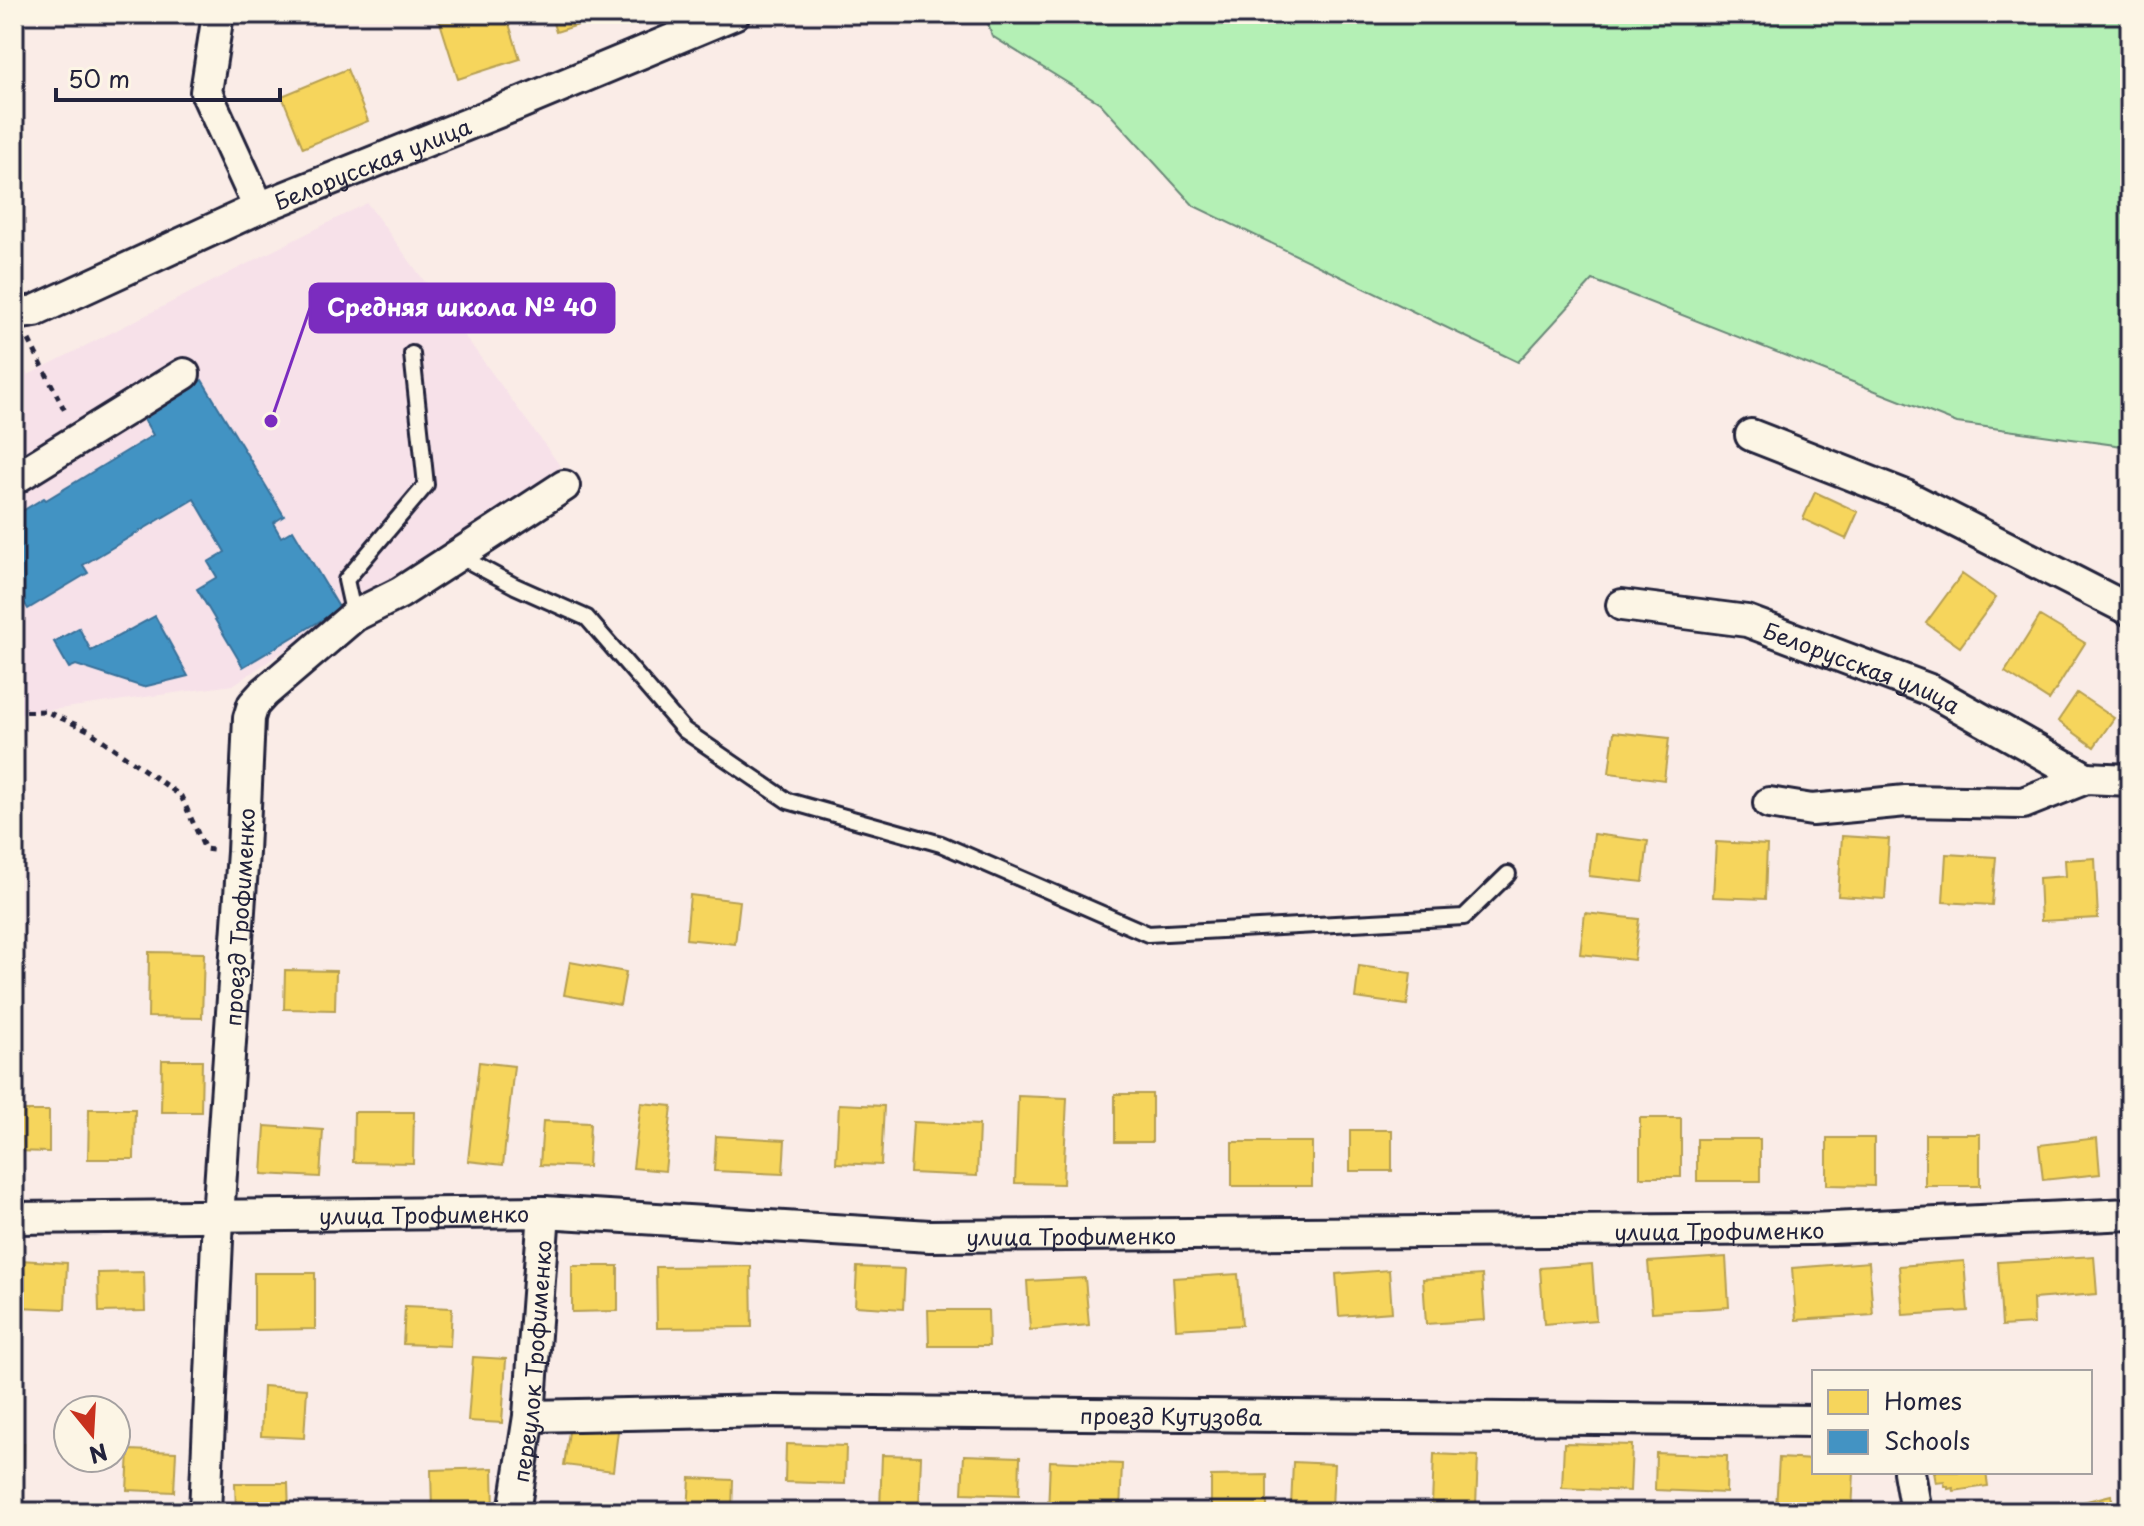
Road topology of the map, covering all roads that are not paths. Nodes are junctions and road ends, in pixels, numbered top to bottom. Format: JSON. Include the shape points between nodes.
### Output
{"nodes":[{"id":1,"x":218,"y":14,"type":"edge"},
{"id":2,"x":734,"y":14,"type":"edge"},
{"id":3,"x":259,"y":208,"type":"junction"},
{"id":4,"x":14,"y":310,"type":"edge"},
{"id":5,"x":412,"y":354,"type":"dead end"},
{"id":6,"x":184,"y":374,"type":"dead end"},
{"id":7,"x":1751,"y":435,"type":"dead end"},
{"id":8,"x":14,"y":479,"type":"edge"},
{"id":9,"x":564,"y":486,"type":"dead end"},
{"id":10,"x":457,"y":555,"type":"junction"},
{"id":11,"x":1622,"y":605,"type":"dead end"},
{"id":12,"x":2130,"y":610,"type":"edge"},
{"id":13,"x":354,"y":616,"type":"junction"},
{"id":14,"x":2086,"y":778,"type":"junction"},
{"id":15,"x":2130,"y":780,"type":"edge"},
{"id":16,"x":1769,"y":803,"type":"dead end"},
{"id":17,"x":1508,"y":874,"type":"dead end"},
{"id":18,"x":544,"y":1212,"type":"junction"},
{"id":19,"x":2130,"y":1214,"type":"edge"},
{"id":20,"x":218,"y":1217,"type":"junction"},
{"id":21,"x":14,"y":1218,"type":"edge"},
{"id":22,"x":529,"y":1416,"type":"junction"},
{"id":23,"x":1812,"y":1421,"type":"edge"},
{"id":24,"x":1909,"y":1474,"type":"edge"},
{"id":25,"x":205,"y":1512,"type":"edge"},
{"id":26,"x":514,"y":1512,"type":"edge"},
{"id":27,"x":1916,"y":1512,"type":"edge"}],
"edges":[{"from":1,"to":3,"type":"street","via":[[206,92]]},
{"from":2,"to":3,"type":"street","name":"Белорусская улица"},
{"from":3,"to":4,"type":"street","name":"Белорусская улица","via":[[35,311]]},
{"from":5,"to":13,"type":"lane","via":[[426,485],[346,580]]},
{"from":6,"to":8,"type":"street"},
{"from":7,"to":12,"type":"street","via":[[1906,496]]},
{"from":9,"to":10,"type":"street","name":"проезд Трофименко"},
{"from":10,"to":13,"type":"street","name":"проезд Трофименко"},
{"from":10,"to":17,"type":"lane","via":[[587,618],[684,730],[788,801],[941,844],[1148,934],[1464,917]]},
{"from":11,"to":14,"type":"street","name":"Белорусская улица","via":[[1747,621],[1916,684]]},
{"from":13,"to":20,"type":"street","name":"проезд Трофименко","via":[[264,693],[249,718]]},
{"from":14,"to":15,"type":"street"},
{"from":14,"to":16,"type":"street","via":[[2023,803],[1906,801],[1812,810]]},
{"from":18,"to":19,"type":"street","name":"улица Трофименко","via":[[930,1236],[1811,1229]]},
{"from":18,"to":20,"type":"street","name":"улица Трофименко"},
{"from":18,"to":22,"type":"street","name":"переулок Трофименко"},
{"from":20,"to":21,"type":"street","name":"улица Трофименко"},
{"from":20,"to":25,"type":"street","name":"проезд Трофименко"},
{"from":22,"to":23,"type":"street","name":"проезд Кутузова","via":[[790,1411]]},
{"from":22,"to":26,"type":"street","name":"переулок Трофименко"},
{"from":24,"to":27,"type":"street"}]}
